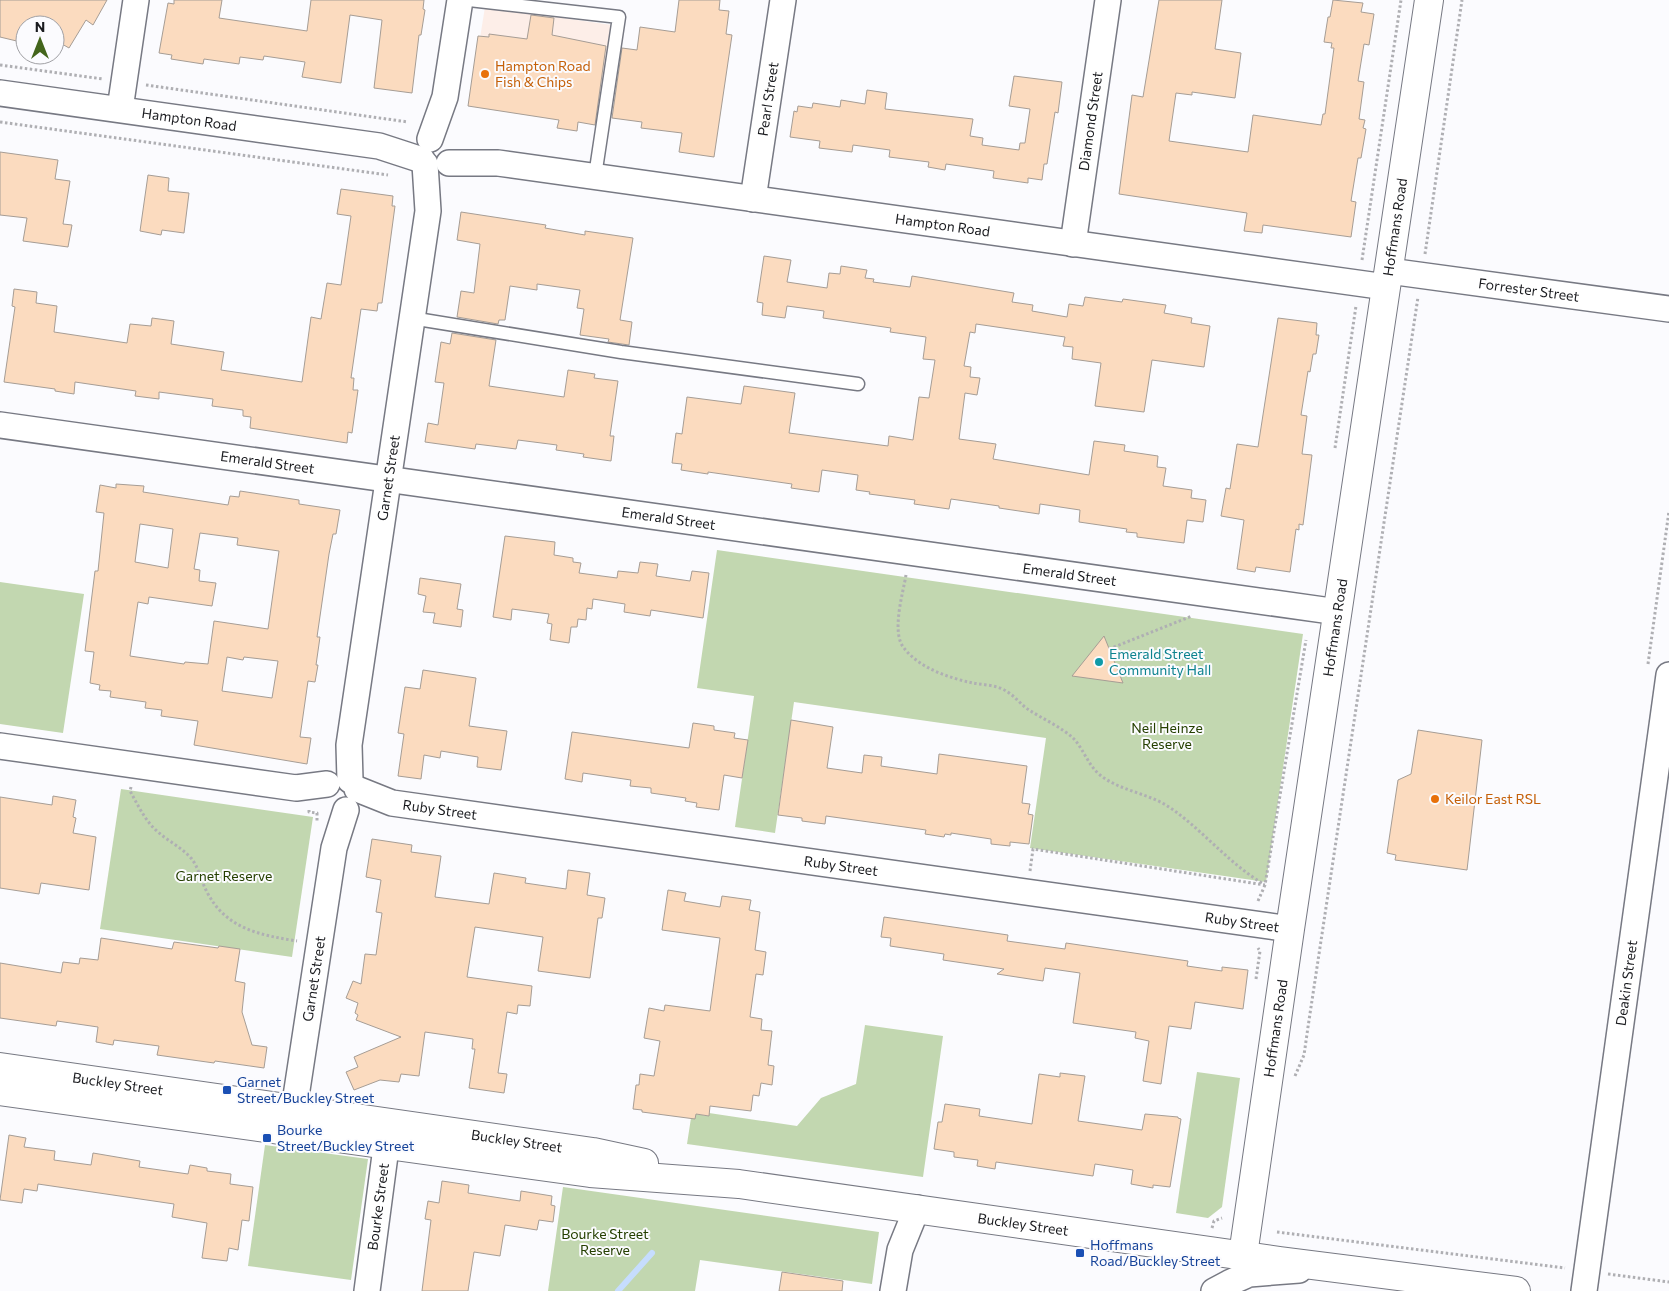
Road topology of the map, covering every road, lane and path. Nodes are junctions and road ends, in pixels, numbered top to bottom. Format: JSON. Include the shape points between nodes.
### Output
{"nodes":[{"id":1,"x":136,"y":0,"type":"edge"},
{"id":2,"x":460,"y":0,"type":"edge"},
{"id":3,"x":469,"y":0,"type":"edge"},
{"id":4,"x":784,"y":0,"type":"edge"},
{"id":5,"x":1108,"y":0,"type":"edge"},
{"id":6,"x":1429,"y":0,"type":"edge"},
{"id":7,"x":0,"y":65,"type":"edge"},
{"id":8,"x":124,"y":82,"type":"junction"},
{"id":9,"x":0,"y":93,"type":"edge"},
{"id":10,"x":120,"y":109,"type":"junction"},
{"id":11,"x":0,"y":122,"type":"edge"},
{"id":12,"x":408,"y":122,"type":"dead end"},
{"id":13,"x":436,"y":153,"type":"junction"},
{"id":14,"x":394,"y":176,"type":"dead end"},
{"id":15,"x":595,"y":176,"type":"junction"},
{"id":16,"x":753,"y":199,"type":"junction"},
{"id":17,"x":1073,"y":244,"type":"junction"},
{"id":18,"x":1387,"y":279,"type":"junction"},
{"id":19,"x":1669,"y":309,"type":"edge"},
{"id":20,"x":411,"y":318,"type":"junction"},
{"id":21,"x":858,"y":384,"type":"dead end"},
{"id":22,"x":0,"y":424,"type":"edge"},
{"id":23,"x":389,"y":479,"type":"junction"},
{"id":24,"x":907,"y":573,"type":"dead end"},
{"id":25,"x":1338,"y":612,"type":"junction"},
{"id":26,"x":1198,"y":614,"type":"dead end"},
{"id":27,"x":1109,"y":648,"type":"dead end"},
{"id":28,"x":1669,"y":675,"type":"edge"},
{"id":29,"x":0,"y":746,"type":"edge"},
{"id":30,"x":134,"y":764,"type":"junction"},
{"id":31,"x":340,"y":794,"type":"junction"},
{"id":32,"x":1020,"y":871,"type":"dead end"},
{"id":33,"x":1290,"y":929,"type":"junction"},
{"id":34,"x":298,"y":941,"type":"dead end"},
{"id":35,"x":0,"y":1067,"type":"edge"},
{"id":36,"x":0,"y":1091,"type":"edge"},
{"id":37,"x":293,"y":1120,"type":"junction"},
{"id":38,"x":388,"y":1134,"type":"junction"},
{"id":39,"x":917,"y":1208,"type":"junction"},
{"id":40,"x":1277,"y":1232,"type":"dead end"},
{"id":41,"x":1243,"y":1255,"type":"junction"},
{"id":42,"x":1329,"y":1267,"type":"junction"},
{"id":43,"x":1565,"y":1268,"type":"dead end"},
{"id":44,"x":367,"y":1291,"type":"edge"},
{"id":45,"x":893,"y":1291,"type":"edge"},
{"id":46,"x":1214,"y":1291,"type":"edge"},
{"id":47,"x":1516,"y":1291,"type":"edge"},
{"id":48,"x":1584,"y":1291,"type":"edge"}],
"edges":[{"from":1,"to":8,"type":"street"},
{"from":2,"to":13,"type":"street","name":"Garnet Street"},
{"from":3,"to":15,"type":"lane","via":[[619,17]]},
{"from":4,"to":16,"type":"street","name":"Pearl Street"},
{"from":5,"to":17,"type":"street","name":"Diamond Street"},
{"from":6,"to":18,"type":"main road","name":"Hoffmans Road"},
{"from":7,"to":8,"type":"path"},
{"from":8,"to":10,"type":"street"},
{"from":8,"to":12,"type":"path"},
{"from":9,"to":10,"type":"street","name":"Hampton Road"},
{"from":10,"to":13,"type":"street","name":"Hampton Road"},
{"from":11,"to":14,"type":"path"},
{"from":13,"to":15,"type":"street","name":"Hampton Road"},
{"from":13,"to":20,"type":"street","name":"Garnet Street"},
{"from":15,"to":16,"type":"street","name":"Hampton Road"},
{"from":16,"to":17,"type":"street","name":"Hampton Road"},
{"from":17,"to":18,"type":"street","name":"Hampton Road"},
{"from":18,"to":19,"type":"street","name":"Forrester Street"},
{"from":18,"to":25,"type":"main road","name":"Hoffmans Road"},
{"from":20,"to":21,"type":"lane","via":[[621,352]]},
{"from":20,"to":23,"type":"street","name":"Garnet Street"},
{"from":22,"to":23,"type":"street","name":"Emerald Street"},
{"from":23,"to":25,"type":"street","name":"Emerald Street"},
{"from":23,"to":31,"type":"street","name":"Garnet Street"},
{"from":24,"to":32,"type":"path","via":[[898,634],[902,646],[912,658],[958,680],[1007,692],[1027,709],[1073,738],[1100,775],[1172,809],[1265,885],[1033,849],[1030,872]]},
{"from":25,"to":33,"type":"main road","name":"Hoffmans Road"},
{"from":26,"to":27,"type":"path"},
{"from":28,"to":48,"type":"street","name":"Deakin Street"},
{"from":29,"to":30,"type":"street","name":"Ruby Street"},
{"from":30,"to":31,"type":"street","name":"Ruby Street"},
{"from":30,"to":34,"type":"path","via":[[130,790],[147,820],[192,859],[214,903],[226,916],[250,932]]},
{"from":31,"to":33,"type":"street","name":"Ruby Street"},
{"from":31,"to":37,"type":"street","name":"Garnet Street"},
{"from":33,"to":41,"type":"main road","name":"Hoffmans Road"},
{"from":35,"to":37,"type":"main road","name":"Buckley Street"},
{"from":36,"to":37,"type":"main road","name":"Buckley Street"},
{"from":37,"to":38,"type":"main road","name":"Buckley Street"},
{"from":38,"to":39,"type":"main road","name":"Buckley Street","via":[[590,1173],[739,1184]]},
{"from":38,"to":44,"type":"street","name":"Bourke Street"},
{"from":39,"to":41,"type":"main road","name":"Buckley Street"},
{"from":39,"to":45,"type":"street","via":[[900,1250]]},
{"from":40,"to":43,"type":"path"},
{"from":41,"to":42,"type":"main road","name":"Buckley Street"},
{"from":42,"to":46,"type":"street","via":[[1249,1274]]},
{"from":42,"to":47,"type":"main road","name":"Buckley Street"}]}
